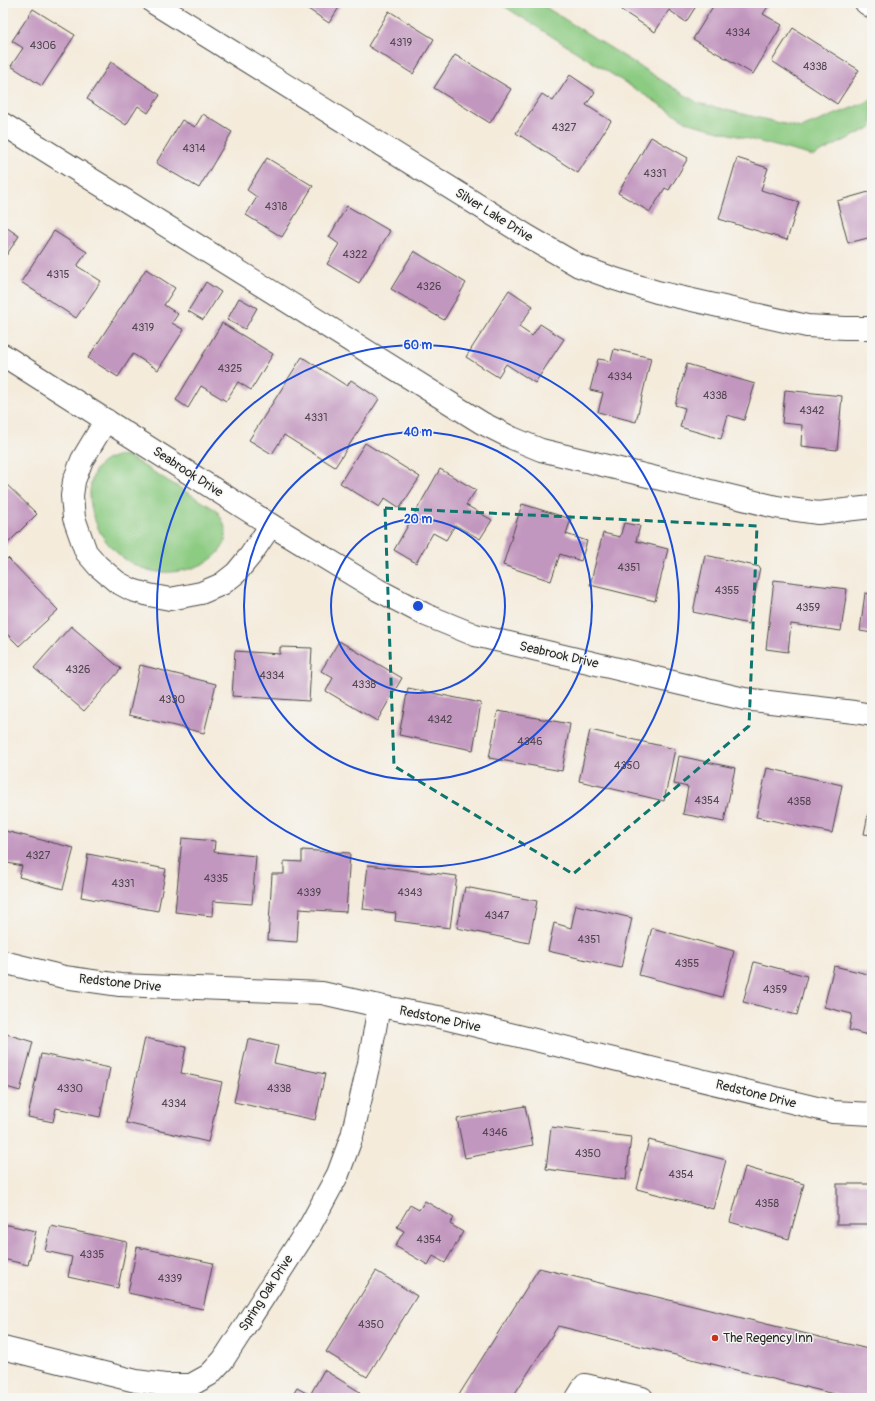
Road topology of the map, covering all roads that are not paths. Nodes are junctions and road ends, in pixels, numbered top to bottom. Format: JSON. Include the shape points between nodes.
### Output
{"nodes":[{"id":1,"x":154,"y":3,"type":"edge"},
{"id":2,"x":866,"y":3,"type":"edge"},
{"id":3,"x":872,"y":7,"type":"edge"},
{"id":4,"x":3,"y":124,"type":"edge"},
{"id":5,"x":872,"y":328,"type":"edge"},
{"id":6,"x":3,"y":355,"type":"edge"},
{"id":7,"x":106,"y":420,"type":"junction"},
{"id":8,"x":872,"y":507,"type":"edge"},
{"id":9,"x":271,"y":525,"type":"junction"},
{"id":10,"x":872,"y":715,"type":"edge"},
{"id":11,"x":3,"y":962,"type":"edge"},
{"id":12,"x":379,"y":1006,"type":"junction"},
{"id":13,"x":872,"y":1114,"type":"edge"},
{"id":14,"x":3,"y":1348,"type":"edge"},
{"id":15,"x":577,"y":1398,"type":"edge"},
{"id":16,"x":642,"y":1398,"type":"edge"}],
"edges":[{"from":1,"to":5,"type":"street","name":"Silver Lake Drive","via":[[579,266],[657,292],[806,326]]},
{"from":2,"to":3,"type":"street"},
{"from":4,"to":8,"type":"street","via":[[482,423],[512,438],[541,450],[776,507],[818,513]]},
{"from":6,"to":7,"type":"street","name":"Seabrook Drive"},
{"from":7,"to":9,"type":"street","name":"Seabrook Drive"},
{"from":7,"to":9,"type":"street","via":[[82,460],[74,481],[72,496],[74,518],[86,552],[117,582],[132,590],[170,599],[201,593],[222,584],[236,573]]},
{"from":9,"to":10,"type":"street","name":"Seabrook Drive","via":[[378,590],[426,615],[475,635],[744,699]]},
{"from":11,"to":12,"type":"street","name":"Redstone Drive","via":[[64,977],[120,985],[322,994]]},
{"from":12,"to":13,"type":"street","name":"Redstone Drive","via":[[444,1018],[833,1112]]},
{"from":12,"to":14,"type":"street","name":"Spring Oak Drive","via":[[352,1136],[338,1174],[311,1224],[232,1347],[209,1375],[190,1385],[165,1385],[136,1381]]},
{"from":15,"to":16,"type":"street","via":[[585,1385]]}]}
